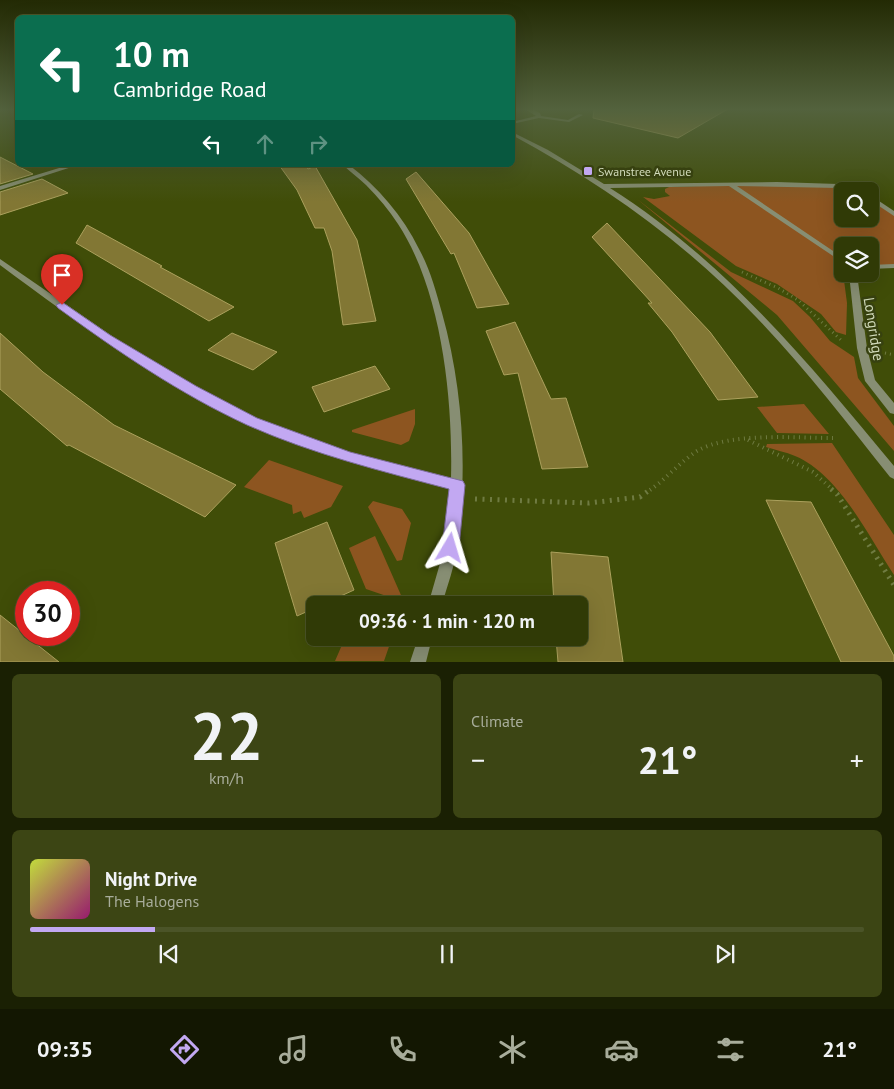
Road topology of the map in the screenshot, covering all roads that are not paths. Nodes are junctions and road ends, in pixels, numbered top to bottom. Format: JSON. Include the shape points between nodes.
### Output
{"nodes":[{"id":1,"x":524,"y":140,"type":"edge"},
{"id":2,"x":68,"y":167,"type":"edge"},
{"id":3,"x":349,"y":167,"type":"edge"},
{"id":4,"x":731,"y":185,"type":"junction"},
{"id":5,"x":605,"y":186,"type":"junction"},
{"id":6,"x":834,"y":186,"type":"edge"},
{"id":7,"x":0,"y":188,"type":"edge"},
{"id":8,"x":879,"y":203,"type":"edge"},
{"id":9,"x":894,"y":214,"type":"edge"},
{"id":10,"x":834,"y":255,"type":"edge"},
{"id":11,"x":0,"y":261,"type":"edge"},
{"id":12,"x":894,"y":266,"type":"edge"},
{"id":13,"x":879,"y":267,"type":"edge"},
{"id":14,"x":854,"y":282,"type":"edge"},
{"id":15,"x":894,"y":410,"type":"edge"},
{"id":16,"x":894,"y":474,"type":"edge"},
{"id":17,"x":457,"y":485,"type":"junction"},
{"id":18,"x":437,"y":596,"type":"edge"},
{"id":19,"x":423,"y":646,"type":"edge"},
{"id":20,"x":418,"y":662,"type":"edge"}],
"edges":[{"from":1,"to":5,"type":"street"},
{"from":2,"to":7,"type":"street"},
{"from":3,"to":17,"type":"street","via":[[380,196],[422,261],[438,314],[453,388]]},
{"from":4,"to":5,"type":"street"},
{"from":4,"to":6,"type":"street"},
{"from":4,"to":10,"type":"street"},
{"from":5,"to":16,"type":"street","via":[[709,268],[759,316]]},
{"from":8,"to":9,"type":"street"},
{"from":11,"to":17,"type":"street","via":[[106,337],[191,390],[252,421],[348,457]]},
{"from":12,"to":13,"type":"street"},
{"from":14,"to":15,"type":"street","name":"Longridge","via":[[862,348],[870,381]]},
{"from":17,"to":18,"type":"street","via":[[450,548]]},
{"from":19,"to":20,"type":"street"}]}
